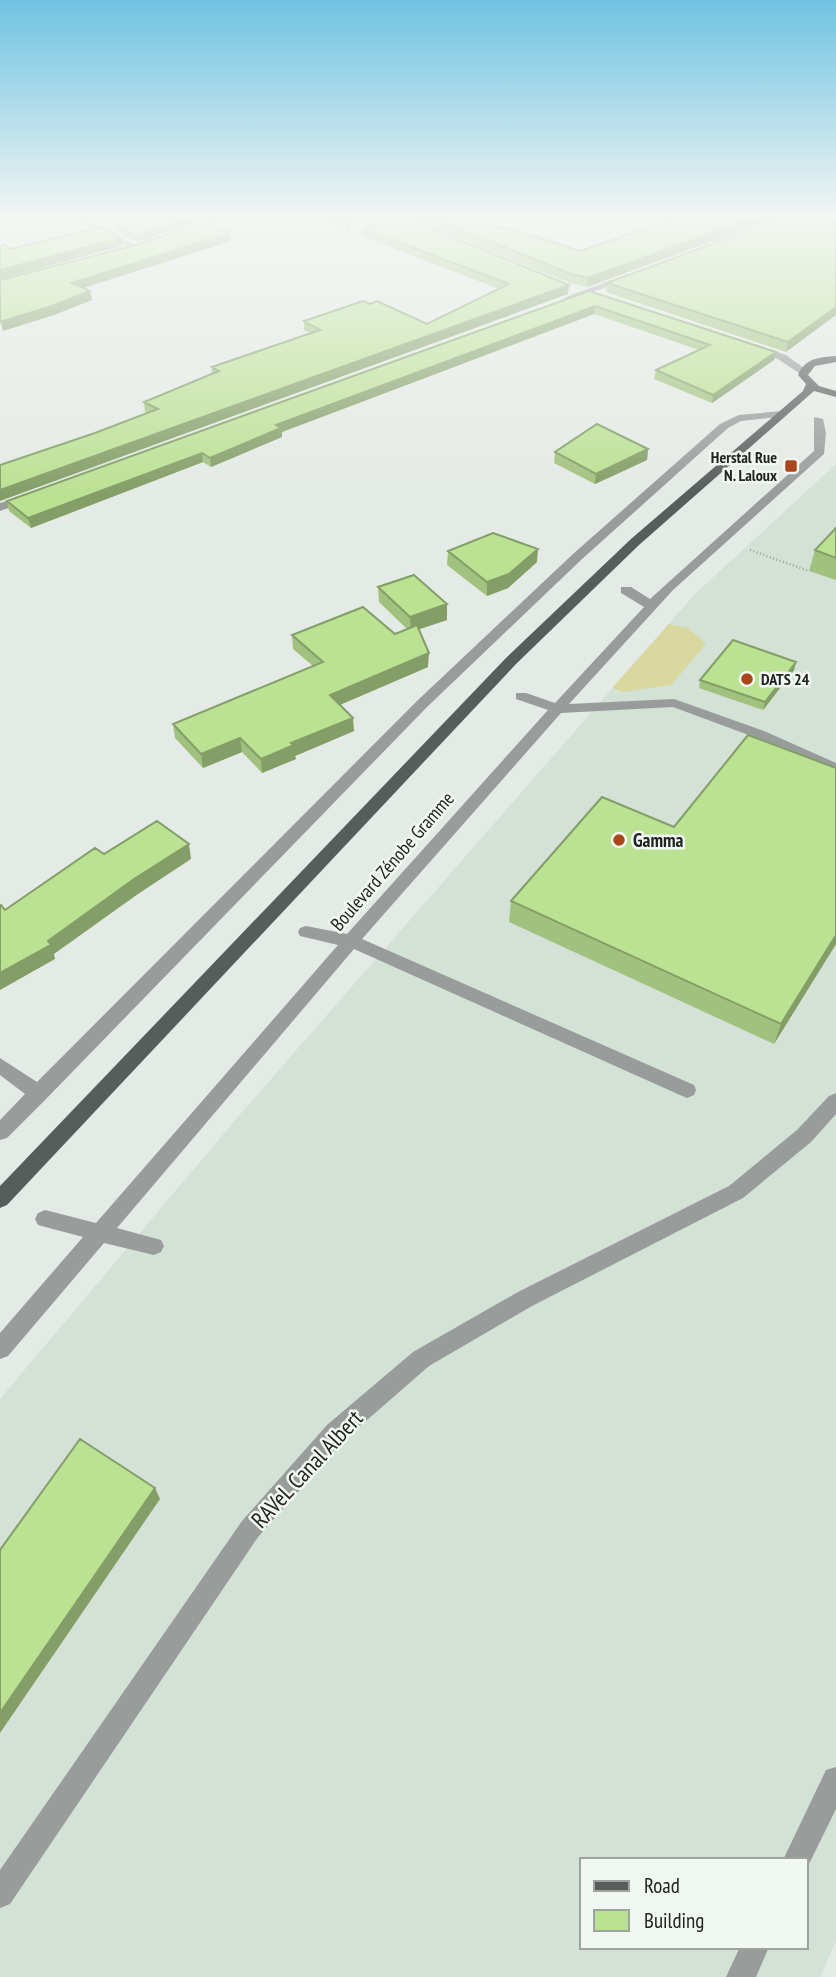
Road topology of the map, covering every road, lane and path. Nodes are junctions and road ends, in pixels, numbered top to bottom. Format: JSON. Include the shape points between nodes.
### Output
{"nodes":[{"id":1,"x":745,"y":344,"type":"edge"},
{"id":2,"x":836,"y":359,"type":"edge"},
{"id":3,"x":803,"y":371,"type":"junction"},
{"id":4,"x":810,"y":385,"type":"junction"},
{"id":5,"x":836,"y":394,"type":"edge"},
{"id":6,"x":782,"y":414,"type":"junction"},
{"id":7,"x":818,"y":419,"type":"dead end"},
{"id":8,"x":39,"y":494,"type":"edge"},
{"id":9,"x":0,"y":508,"type":"edge"},
{"id":10,"x":722,"y":541,"type":"junction"},
{"id":11,"x":809,"y":571,"type":"dead end"},
{"id":12,"x":626,"y":590,"type":"dead end"},
{"id":13,"x":652,"y":606,"type":"junction"},
{"id":14,"x":521,"y":696,"type":"dead end"},
{"id":15,"x":558,"y":709,"type":"junction"},
{"id":16,"x":836,"y":769,"type":"edge"},
{"id":17,"x":306,"y":932,"type":"dead end"},
{"id":18,"x":351,"y":941,"type":"junction"},
{"id":19,"x":0,"y":1065,"type":"edge"},
{"id":20,"x":687,"y":1090,"type":"dead end"},
{"id":21,"x":39,"y":1094,"type":"junction"},
{"id":22,"x":836,"y":1101,"type":"edge"},
{"id":23,"x":0,"y":1132,"type":"edge"},
{"id":24,"x":0,"y":1199,"type":"edge"},
{"id":25,"x":45,"y":1219,"type":"dead end"},
{"id":26,"x":100,"y":1234,"type":"junction"},
{"id":27,"x":154,"y":1246,"type":"dead end"},
{"id":28,"x":0,"y":1349,"type":"edge"},
{"id":29,"x":836,"y":1780,"type":"edge"},
{"id":30,"x":798,"y":1858,"type":"edge"},
{"id":31,"x":0,"y":1894,"type":"edge"},
{"id":32,"x":754,"y":1949,"type":"edge"},
{"id":33,"x":741,"y":1977,"type":"edge"}],
"edges":[{"from":1,"to":3,"type":"street","via":[[782,357]]},
{"from":2,"to":3,"type":"main road","via":[[810,364]]},
{"from":3,"to":4,"type":"main road"},
{"from":4,"to":5,"type":"main road"},
{"from":4,"to":6,"type":"main road"},
{"from":6,"to":21,"type":"street","via":[[739,418],[724,426],[577,557],[422,704]]},
{"from":6,"to":24,"type":"main road","via":[[635,542],[511,661]]},
{"from":7,"to":10,"type":"street","name":"Boulevard Zénobe Gramme","via":[[820,452]]},
{"from":8,"to":9,"type":"street"},
{"from":10,"to":11,"type":"path"},
{"from":10,"to":13,"type":"street","name":"Boulevard Zénobe Gramme"},
{"from":12,"to":13,"type":"street"},
{"from":13,"to":15,"type":"street","name":"Boulevard Zénobe Gramme"},
{"from":14,"to":15,"type":"street"},
{"from":15,"to":16,"type":"street","via":[[674,703]]},
{"from":15,"to":18,"type":"street","name":"Boulevard Zénobe Gramme"},
{"from":17,"to":18,"type":"street"},
{"from":18,"to":20,"type":"street"},
{"from":18,"to":26,"type":"street","name":"Boulevard Zénobe Gramme"},
{"from":19,"to":21,"type":"street"},
{"from":21,"to":23,"type":"street"},
{"from":22,"to":31,"type":"street","name":"RAVeL Canal Albert","via":[[804,1136],[736,1192],[525,1299],[421,1359],[335,1433],[250,1528]]},
{"from":25,"to":26,"type":"street"},
{"from":26,"to":27,"type":"street"},
{"from":26,"to":28,"type":"street","name":"Boulevard Zénobe Gramme"},
{"from":29,"to":30,"type":"street"},
{"from":32,"to":33,"type":"street"}]}
